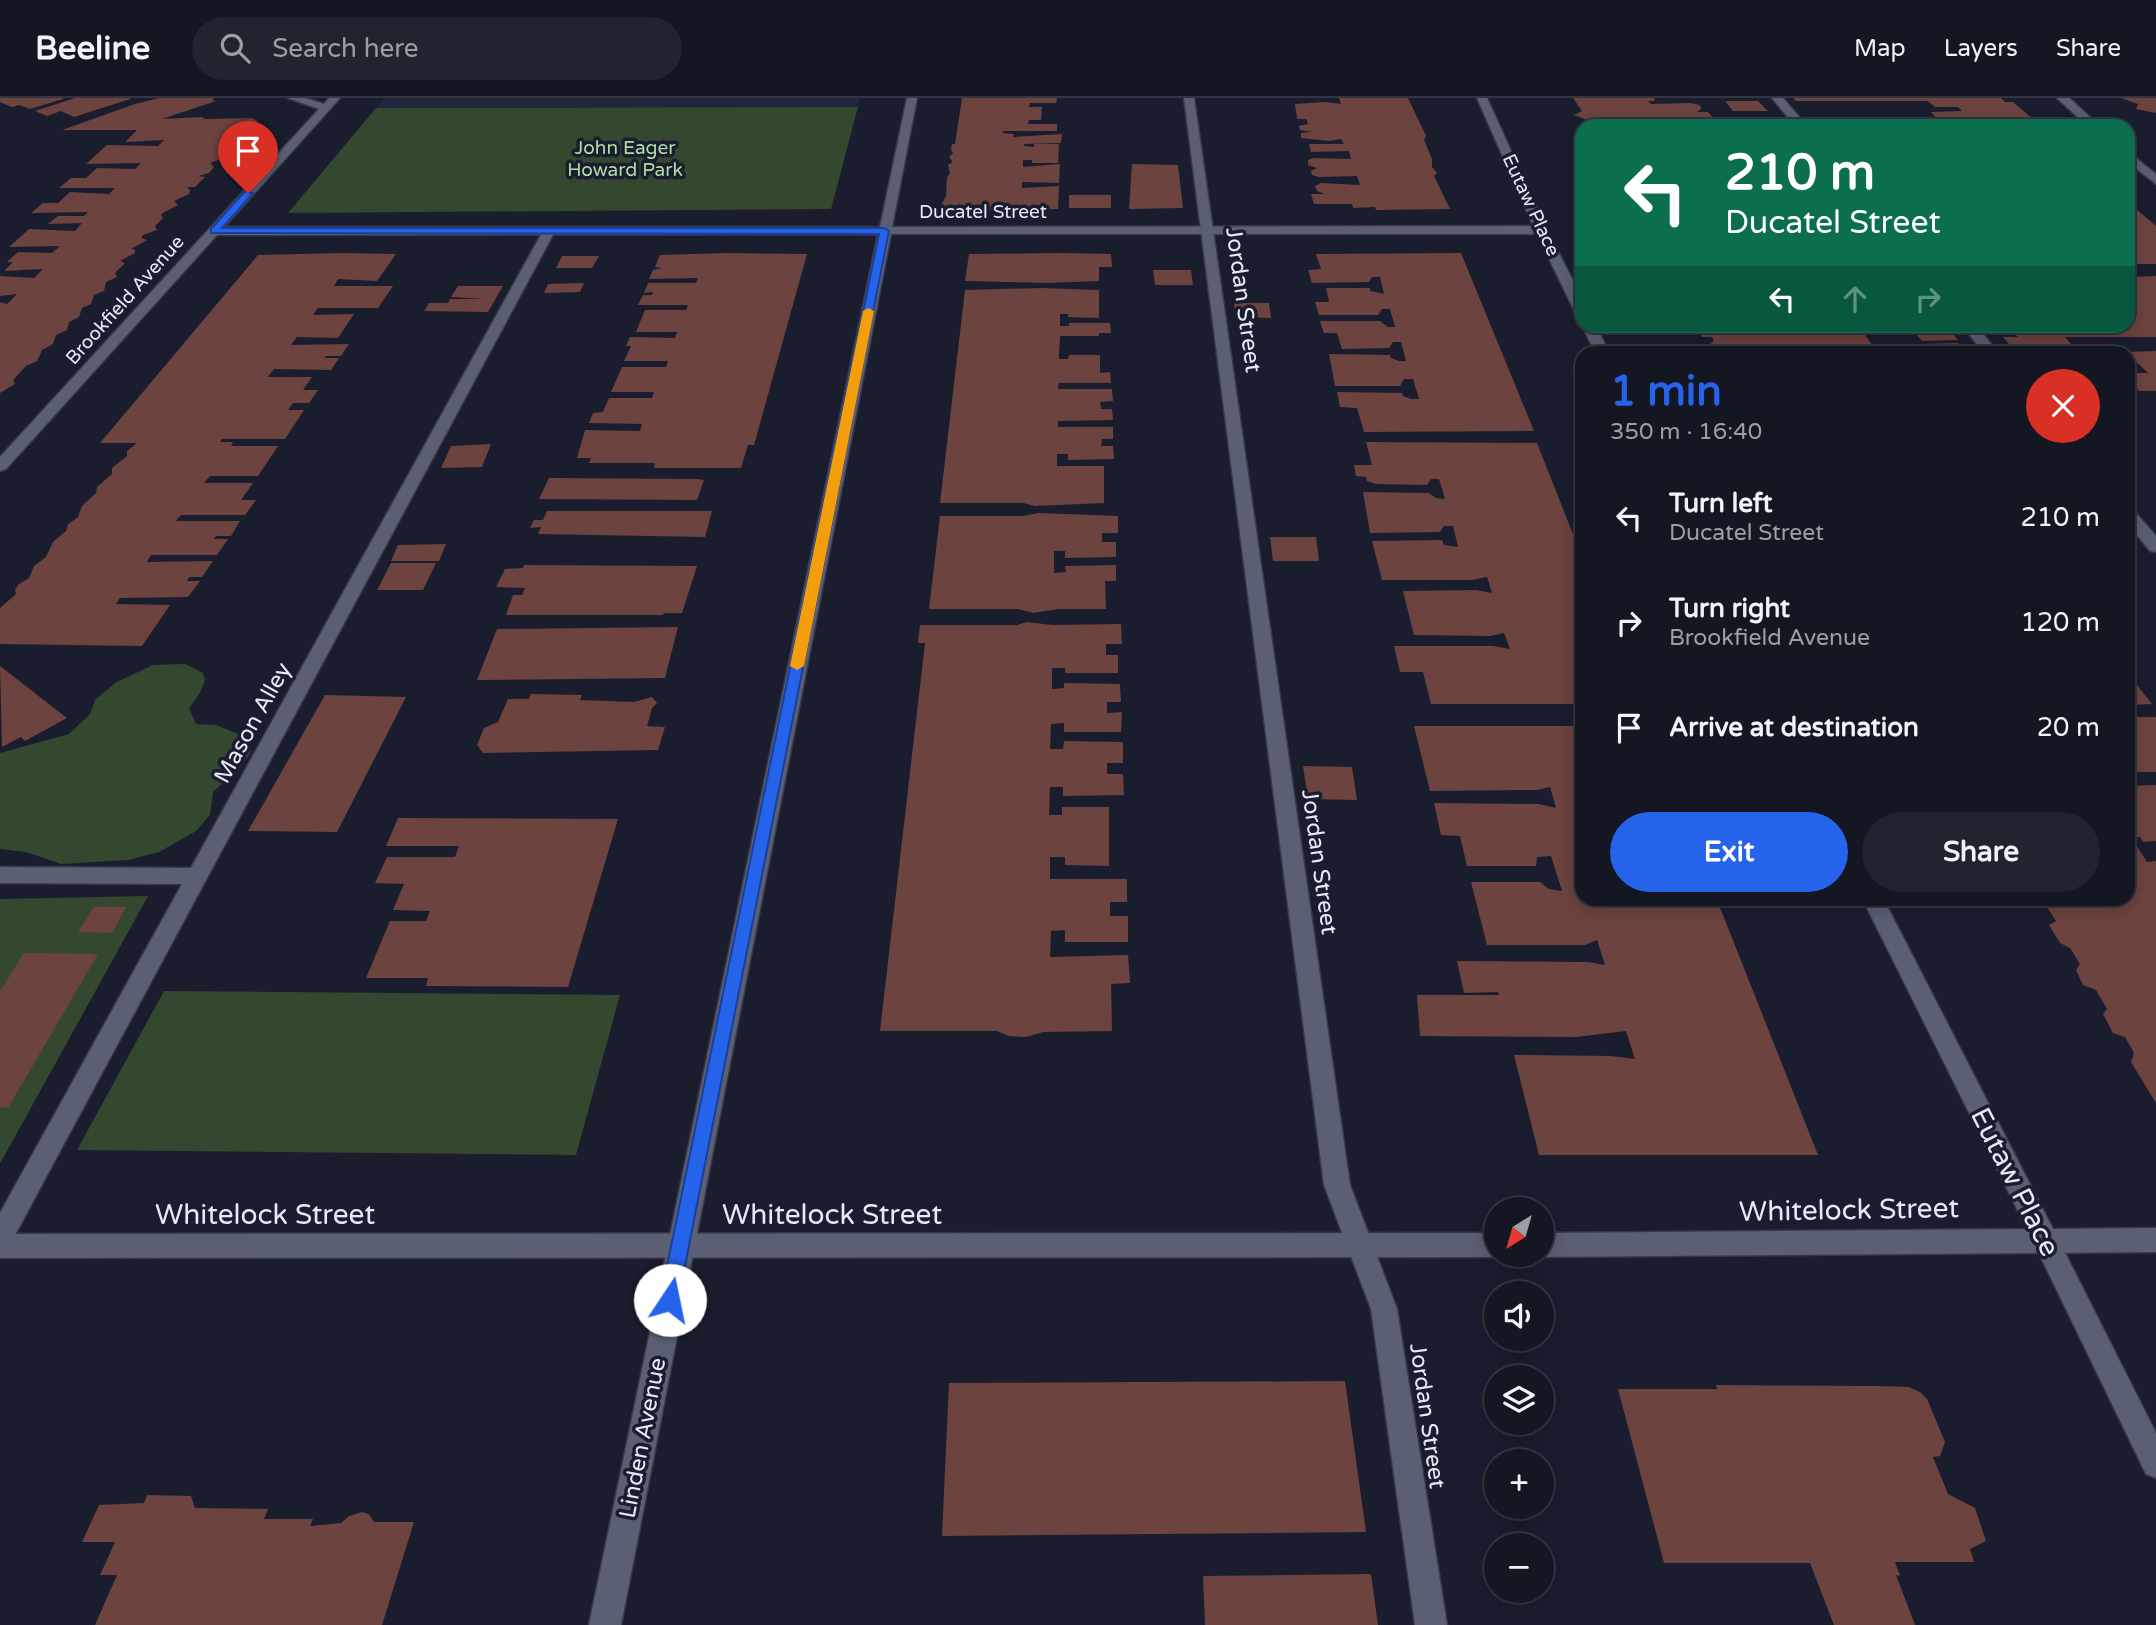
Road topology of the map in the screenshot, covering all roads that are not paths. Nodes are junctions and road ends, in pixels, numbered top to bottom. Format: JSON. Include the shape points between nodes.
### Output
{"nodes":[{"id":1,"x":293,"y":98,"type":"edge"},
{"id":2,"x":912,"y":98,"type":"edge"},
{"id":3,"x":1189,"y":98,"type":"edge"},
{"id":4,"x":1482,"y":98,"type":"edge"},
{"id":5,"x":1777,"y":98,"type":"edge"},
{"id":6,"x":2062,"y":98,"type":"edge"},
{"id":7,"x":331,"y":103,"type":"edge"},
{"id":8,"x":1795,"y":119,"type":"edge"},
{"id":9,"x":2086,"y":119,"type":"edge"},
{"id":10,"x":2135,"y":162,"type":"edge"},
{"id":11,"x":2156,"y":180,"type":"edge"},
{"id":12,"x":1541,"y":230,"type":"junction"},
{"id":13,"x":215,"y":231,"type":"junction"},
{"id":14,"x":550,"y":231,"type":"junction"},
{"id":15,"x":884,"y":231,"type":"junction"},
{"id":16,"x":1207,"y":232,"type":"junction"},
{"id":17,"x":1575,"y":298,"type":"edge"},
{"id":18,"x":1,"y":463,"type":"edge"},
{"id":19,"x":2135,"y":522,"type":"edge"},
{"id":20,"x":2156,"y":547,"type":"edge"},
{"id":21,"x":0,"y":875,"type":"edge"},
{"id":22,"x":198,"y":876,"type":"junction"},
{"id":23,"x":1877,"y":906,"type":"edge"},
{"id":24,"x":0,"y":1238,"type":"edge"},
{"id":25,"x":2045,"y":1239,"type":"junction"},
{"id":26,"x":2156,"y":1240,"type":"edge"},
{"id":27,"x":1484,"y":1245,"type":"edge"},
{"id":28,"x":1554,"y":1245,"type":"edge"},
{"id":29,"x":0,"y":1246,"type":"edge"},
{"id":30,"x":680,"y":1247,"type":"junction"},
{"id":31,"x":1361,"y":1247,"type":"junction"},
{"id":32,"x":2156,"y":1464,"type":"edge"},
{"id":33,"x":606,"y":1625,"type":"edge"},
{"id":34,"x":1431,"y":1625,"type":"edge"}],
"edges":[{"from":1,"to":7,"type":"street"},
{"from":2,"to":15,"type":"street","name":"Linden Avenue"},
{"from":3,"to":16,"type":"street","name":"Jordan Street"},
{"from":4,"to":12,"type":"street","name":"Eutaw Place"},
{"from":5,"to":8,"type":"street"},
{"from":6,"to":9,"type":"street"},
{"from":7,"to":13,"type":"street","name":"Brookfield Avenue"},
{"from":10,"to":11,"type":"street"},
{"from":12,"to":16,"type":"street","name":"Ducatel Street"},
{"from":12,"to":17,"type":"street","name":"Eutaw Place"},
{"from":13,"to":14,"type":"street","name":"Ducatel Street"},
{"from":13,"to":18,"type":"street","name":"Brookfield Avenue"},
{"from":14,"to":15,"type":"street","name":"Ducatel Street"},
{"from":14,"to":22,"type":"street","name":"Mason Alley"},
{"from":15,"to":16,"type":"street","name":"Ducatel Street"},
{"from":15,"to":30,"type":"street","name":"Linden Avenue"},
{"from":16,"to":31,"type":"street","name":"Jordan Street","via":[[1337,1185]]},
{"from":19,"to":20,"type":"street"},
{"from":21,"to":22,"type":"street"},
{"from":22,"to":24,"type":"street","name":"Mason Alley"},
{"from":23,"to":25,"type":"street","name":"Eutaw Place"},
{"from":25,"to":26,"type":"street","name":"Whitelock Street"},
{"from":25,"to":28,"type":"street","name":"Whitelock Street"},
{"from":25,"to":32,"type":"street","name":"Eutaw Place"},
{"from":27,"to":31,"type":"street","name":"Whitelock Street"},
{"from":29,"to":30,"type":"street","name":"Whitelock Street"},
{"from":30,"to":31,"type":"street","name":"Whitelock Street"},
{"from":30,"to":33,"type":"street","name":"Linden Avenue"},
{"from":31,"to":34,"type":"street","name":"Jordan Street","via":[[1384,1308]]}]}
